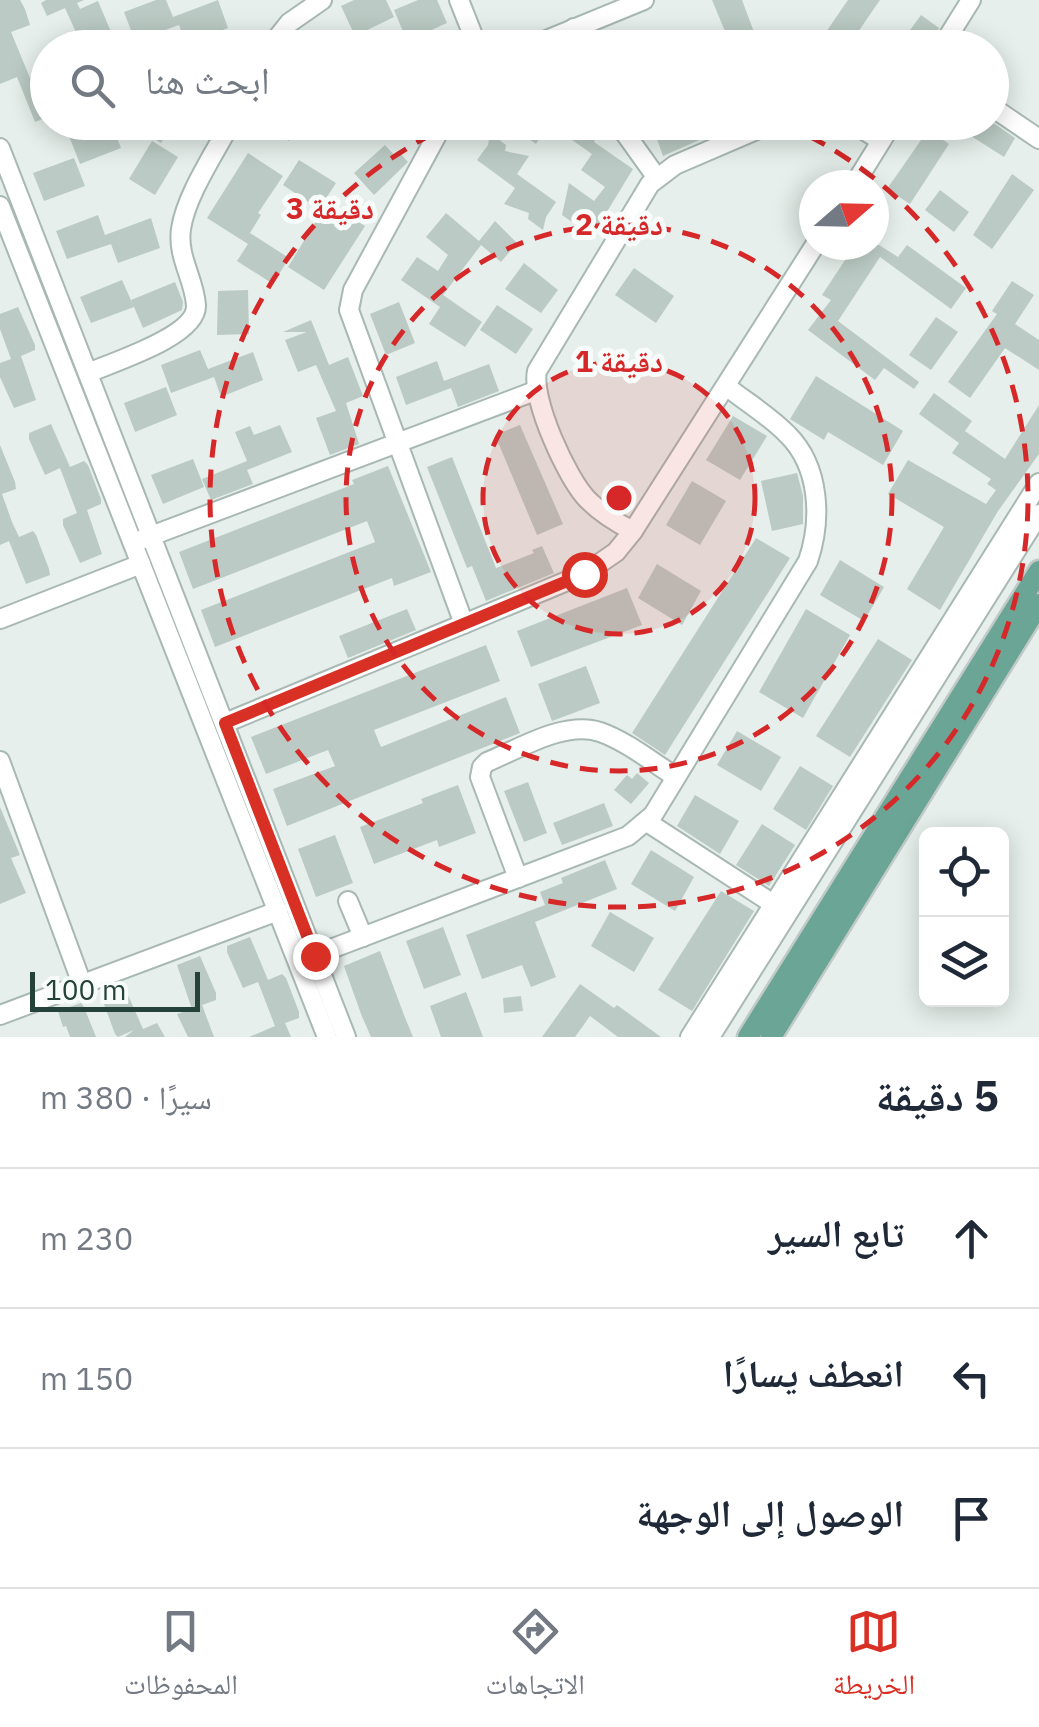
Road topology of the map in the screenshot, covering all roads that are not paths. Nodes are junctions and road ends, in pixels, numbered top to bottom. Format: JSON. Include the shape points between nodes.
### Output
{"nodes":[{"id":1,"x":322,"y":0,"type":"edge"},
{"id":2,"x":460,"y":0,"type":"edge"},
{"id":3,"x":644,"y":0,"type":"edge"},
{"id":4,"x":971,"y":0,"type":"edge"},
{"id":5,"x":574,"y":28,"type":"joint"},
{"id":6,"x":283,"y":30,"type":"edge"},
{"id":7,"x":471,"y":30,"type":"edge"},
{"id":8,"x":569,"y":30,"type":"edge"},
{"id":9,"x":952,"y":30,"type":"edge"},
{"id":10,"x":1009,"y":118,"type":"edge"},
{"id":11,"x":1039,"y":139,"type":"edge"},
{"id":12,"x":222,"y":140,"type":"edge"},
{"id":13,"x":434,"y":140,"type":"edge"},
{"id":14,"x":630,"y":140,"type":"edge"},
{"id":15,"x":733,"y":140,"type":"edge"},
{"id":16,"x":878,"y":140,"type":"edge"},
{"id":17,"x":881,"y":142,"type":"joint"},
{"id":18,"x":0,"y":148,"type":"edge"},
{"id":19,"x":863,"y":170,"type":"edge"},
{"id":20,"x":657,"y":178,"type":"junction"},
{"id":21,"x":0,"y":206,"type":"edge"},
{"id":22,"x":806,"y":260,"type":"edge"},
{"id":23,"x":88,"y":373,"type":"junction"},
{"id":24,"x":726,"y":386,"type":"junction"},
{"id":25,"x":535,"y":391,"type":"junction"},
{"id":26,"x":397,"y":443,"type":"junction"},
{"id":27,"x":1039,"y":483,"type":"edge"},
{"id":28,"x":1039,"y":514,"type":"edge"},
{"id":29,"x":634,"y":531,"type":"junction"},
{"id":30,"x":152,"y":536,"type":"junction"},
{"id":31,"x":133,"y":543,"type":"junction"},
{"id":32,"x":141,"y":564,"type":"junction"},
{"id":33,"x":1039,"y":571,"type":"edge"},
{"id":34,"x":1039,"y":604,"type":"edge"},
{"id":35,"x":0,"y":618,"type":"edge"},
{"id":36,"x":464,"y":624,"type":"junction"},
{"id":37,"x":225,"y":723,"type":"junction"},
{"id":38,"x":0,"y":761,"type":"edge"},
{"id":39,"x":676,"y":777,"type":"junction"},
{"id":40,"x":647,"y":822,"type":"junction"},
{"id":41,"x":255,"y":827,"type":"junction"},
{"id":42,"x":518,"y":878,"type":"junction"},
{"id":43,"x":348,"y":901,"type":"dead end"},
{"id":44,"x":781,"y":909,"type":"junction"},
{"id":45,"x":278,"y":911,"type":"junction"},
{"id":46,"x":362,"y":937,"type":"junction"},
{"id":47,"x":315,"y":956,"type":"junction"},
{"id":48,"x":82,"y":984,"type":"junction"},
{"id":49,"x":0,"y":1015,"type":"edge"},
{"id":50,"x":327,"y":1037,"type":"edge"},
{"id":51,"x":346,"y":1037,"type":"edge"},
{"id":52,"x":690,"y":1037,"type":"edge"},
{"id":53,"x":710,"y":1037,"type":"edge"},
{"id":54,"x":748,"y":1037,"type":"edge"},
{"id":55,"x":771,"y":1037,"type":"edge"}],
"edges":[{"from":1,"to":6,"type":"street"},
{"from":2,"to":7,"type":"street"},
{"from":3,"to":5,"type":"street"},
{"from":4,"to":9,"type":"street"},
{"from":5,"to":8,"type":"street"},
{"from":10,"to":11,"type":"street"},
{"from":12,"to":23,"type":"street","via":[[183,219],[180,252],[196,307],[190,321],[176,335]]},
{"from":13,"to":26,"type":"street","via":[[349,304]]},
{"from":14,"to":20,"type":"street"},
{"from":15,"to":20,"type":"street"},
{"from":16,"to":17,"type":"street"},
{"from":17,"to":19,"type":"street"},
{"from":18,"to":23,"type":"street"},
{"from":20,"to":25,"type":"street","via":[[544,357]]},
{"from":21,"to":31,"type":"street"},
{"from":22,"to":24,"type":"street"},
{"from":23,"to":30,"type":"street"},
{"from":24,"to":29,"type":"street"},
{"from":24,"to":39,"type":"street","via":[[797,447],[814,487],[816,526],[808,561]]},
{"from":25,"to":26,"type":"street"},
{"from":25,"to":29,"type":"street","via":[[580,490]]},
{"from":26,"to":30,"type":"street"},
{"from":26,"to":36,"type":"street"},
{"from":27,"to":44,"type":"street"},
{"from":28,"to":44,"type":"street"},
{"from":29,"to":36,"type":"street","via":[[596,568]]},
{"from":30,"to":31,"type":"street"},
{"from":30,"to":37,"type":"street"},
{"from":31,"to":32,"type":"street"},
{"from":32,"to":35,"type":"street"},
{"from":32,"to":41,"type":"street"},
{"from":33,"to":54,"type":"main road"},
{"from":34,"to":55,"type":"main road"},
{"from":36,"to":37,"type":"street"},
{"from":37,"to":41,"type":"street"},
{"from":38,"to":48,"type":"street"},
{"from":39,"to":40,"type":"street"},
{"from":39,"to":42,"type":"street","via":[[586,729],[487,762],[480,777]]},
{"from":40,"to":42,"type":"street","via":[[628,836]]},
{"from":40,"to":44,"type":"street"},
{"from":41,"to":45,"type":"street"},
{"from":41,"to":47,"type":"street"},
{"from":42,"to":46,"type":"street"},
{"from":43,"to":46,"type":"street"},
{"from":44,"to":52,"type":"street"},
{"from":44,"to":53,"type":"street"},
{"from":45,"to":48,"type":"street"},
{"from":45,"to":50,"type":"street"},
{"from":46,"to":47,"type":"street"},
{"from":47,"to":51,"type":"street"},
{"from":48,"to":49,"type":"street"}]}
